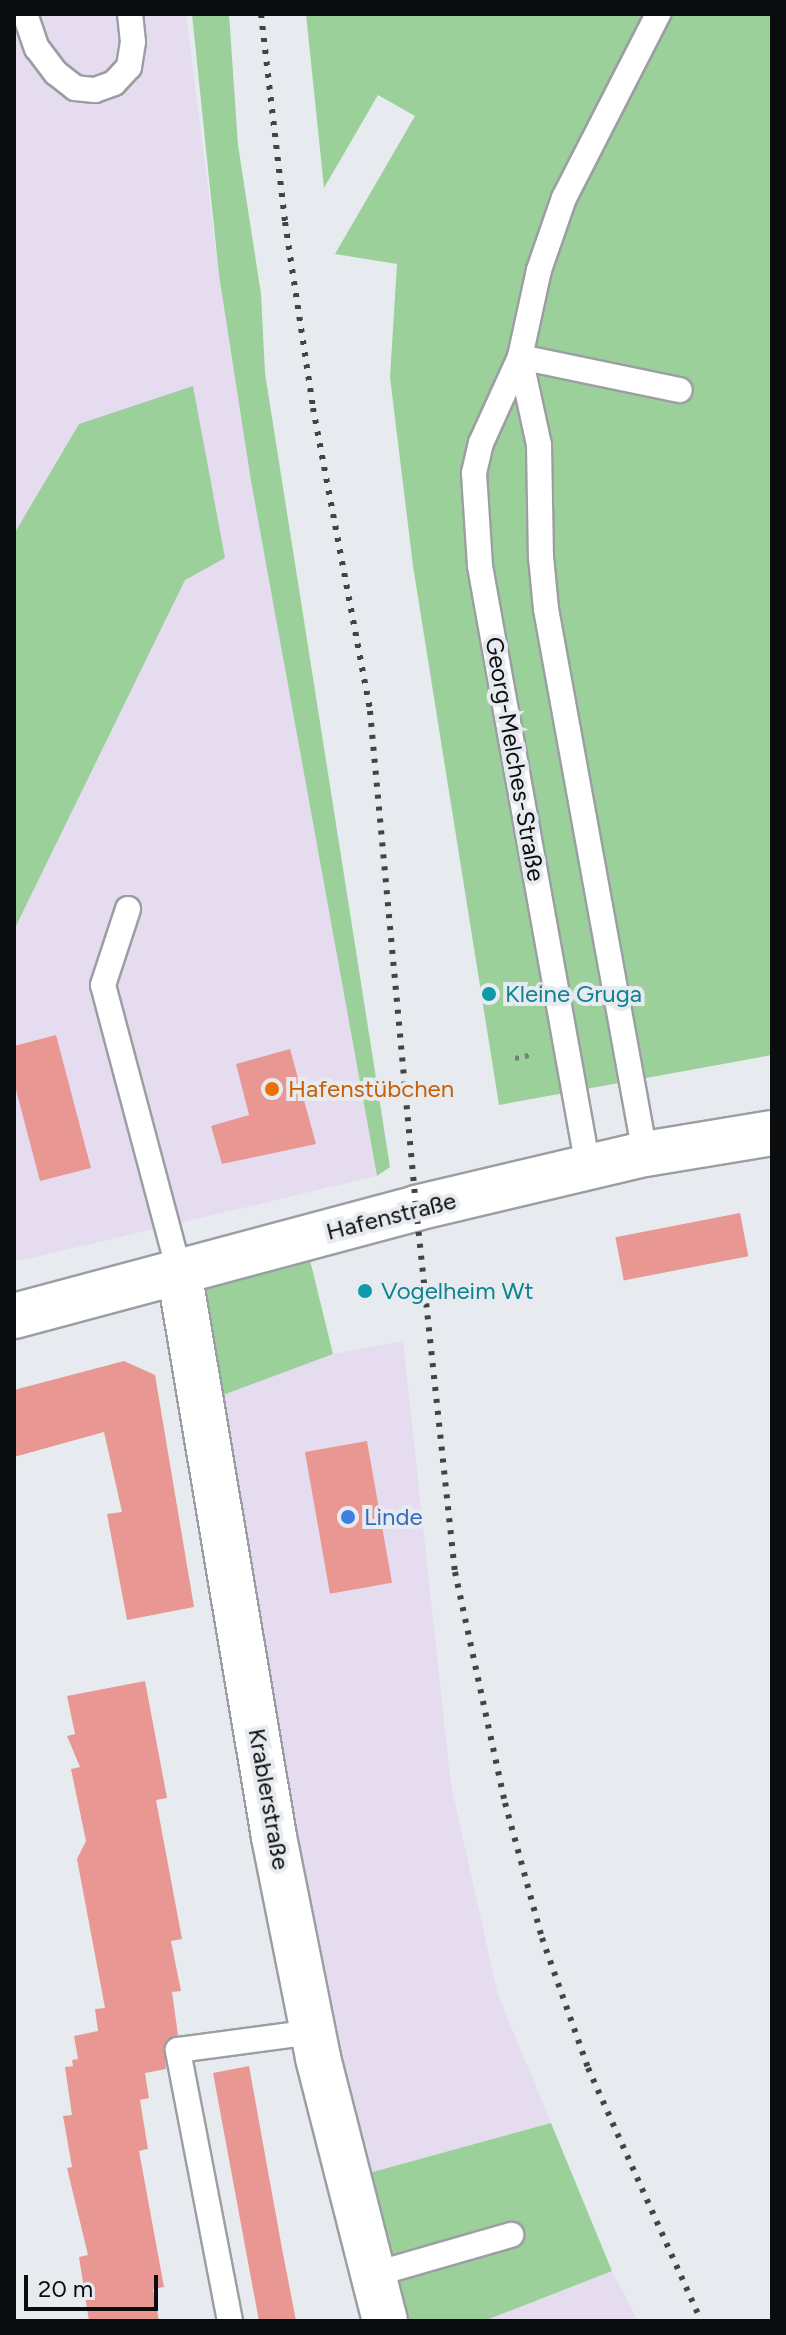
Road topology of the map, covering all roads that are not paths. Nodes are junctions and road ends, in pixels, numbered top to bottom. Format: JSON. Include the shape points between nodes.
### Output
{"nodes":[{"id":1,"x":25,"y":14,"type":"edge"},
{"id":2,"x":130,"y":14,"type":"edge"},
{"id":3,"x":658,"y":14,"type":"edge"},
{"id":4,"x":520,"y":357,"type":"junction"},
{"id":5,"x":680,"y":390,"type":"dead end"},
{"id":6,"x":128,"y":909,"type":"dead end"},
{"id":7,"x":772,"y":1133,"type":"edge"},
{"id":8,"x":645,"y":1154,"type":"junction"},
{"id":9,"x":588,"y":1167,"type":"junction"},
{"id":10,"x":179,"y":1271,"type":"junction"},
{"id":11,"x":14,"y":1316,"type":"edge"},
{"id":12,"x":313,"y":2032,"type":"junction"},
{"id":13,"x":511,"y":2235,"type":"dead end"},
{"id":14,"x":372,"y":2275,"type":"junction"},
{"id":15,"x":230,"y":2321,"type":"edge"},
{"id":16,"x":385,"y":2321,"type":"edge"}],
"edges":[{"from":1,"to":2,"type":"lane","via":[[37,48],[56,73],[75,88],[95,90],[114,83],[129,67]]},
{"from":3,"to":4,"type":"lane","name":"Georg-Melches-Straße","via":[[564,198],[539,270]]},
{"from":4,"to":5,"type":"lane"},
{"from":4,"to":8,"type":"lane","name":"Georg-Melches-Straße","via":[[539,445],[546,609]]},
{"from":4,"to":9,"type":"lane","name":"Georg-Melches-Straße","via":[[481,443],[474,473],[475,522]]},
{"from":6,"to":10,"type":"lane","via":[[103,985]]},
{"from":7,"to":8,"type":"street","name":"Hafenstraße"},
{"from":8,"to":9,"type":"street","name":"Hafenstraße"},
{"from":9,"to":10,"type":"street","name":"Hafenstraße"},
{"from":10,"to":11,"type":"street","name":"Hafenstraße"},
{"from":10,"to":12,"type":"street","name":"Krablerstraße","via":[[274,1837]]},
{"from":12,"to":14,"type":"street","name":"Krablerstraße"},
{"from":12,"to":15,"type":"lane","via":[[178,2050]]},
{"from":13,"to":14,"type":"lane"},
{"from":14,"to":16,"type":"street","name":"Krablerstraße"}]}
